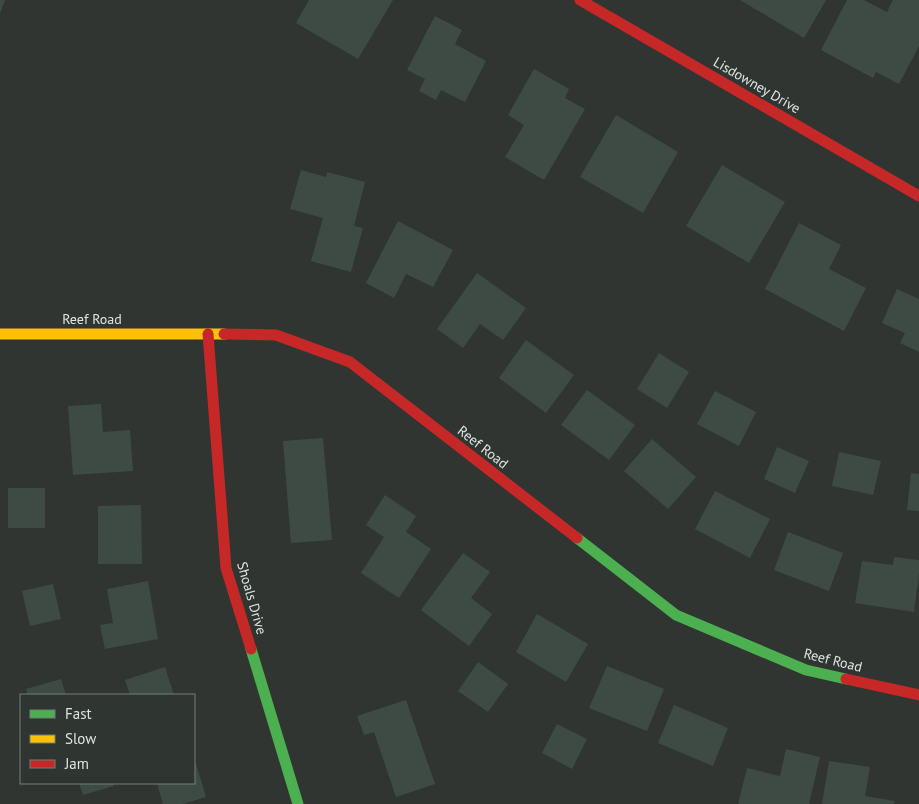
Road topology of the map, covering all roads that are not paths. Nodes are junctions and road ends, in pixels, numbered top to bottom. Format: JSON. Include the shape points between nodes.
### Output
{"nodes":[{"id":1,"x":580,"y":0,"type":"edge"},
{"id":2,"x":919,"y":196,"type":"edge"},
{"id":3,"x":0,"y":334,"type":"edge"},
{"id":4,"x":208,"y":334,"type":"junction"},
{"id":5,"x":919,"y":695,"type":"edge"},
{"id":6,"x":298,"y":804,"type":"edge"}],
"edges":[{"from":1,"to":2,"type":"street","name":"Lisdowney Drive"},
{"from":3,"to":4,"type":"street","name":"Reef Road"},
{"from":4,"to":5,"type":"street","name":"Reef Road","via":[[276,335],[350,362],[676,614],[806,670]]},
{"from":4,"to":6,"type":"street","name":"Shoals Drive","via":[[226,568]]}]}
